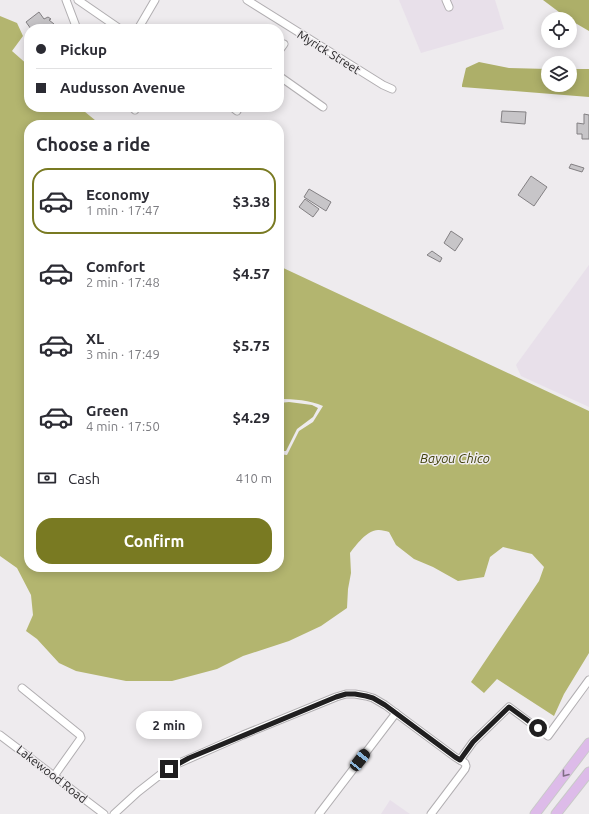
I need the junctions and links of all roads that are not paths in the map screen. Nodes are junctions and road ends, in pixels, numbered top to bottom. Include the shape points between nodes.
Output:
1 (66, 0) edge
2 (78, 0) edge
3 (155, 0) edge
4 (247, 0) edge
5 (446, 0) edge
6 (449, 7) dead end
7 (75, 24) edge
8 (113, 24) edge
9 (141, 24) edge
10 (284, 80) edge
11 (392, 89) dead end
12 (323, 107) dead end
13 (589, 680) edge
14 (22, 688) dead end
15 (396, 713) junction
16 (0, 734) edge
17 (589, 743) edge
18 (460, 760) junction
19 (589, 772) edge
20 (54, 776) junction
21 (104, 814) edge
22 (114, 814) edge
23 (319, 814) edge
24 (431, 814) edge
25 (535, 814) edge
26 (556, 814) edge

1 - 7 street
2 - 8 street
3 - 9 street
4 - 11 street, Myrick Street
5 - 6 street
10 - 12 street
13 - 18 street via 548,736 509,707 473,742
14 - 20 street via 80,735 81,738
15 - 18 street
15 - 22 street via 366,696 346,694 336,697 177,764 138,792
15 - 23 street
16 - 20 street, Lakewood Road
17 -> 25 main road
18 - 24 street via 465,762 465,770
19 - 26 main road
20 - 21 street, Lakewood Road

